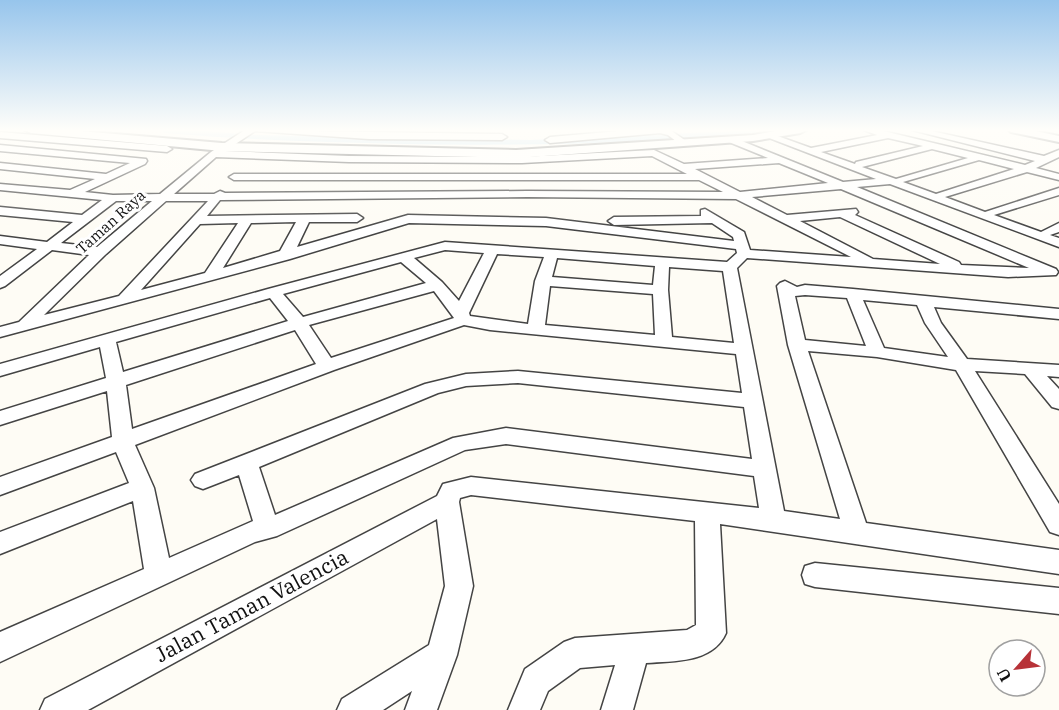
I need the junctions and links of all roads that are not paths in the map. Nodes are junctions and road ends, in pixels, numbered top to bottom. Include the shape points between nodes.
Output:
1 (137, 163) edge
2 (204, 163) edge
3 (246, 163) edge
4 (420, 163) edge
5 (522, 163) edge
6 (676, 163) edge
7 (737, 163) edge
8 (788, 163) edge
9 (847, 163) edge
10 (864, 163) edge
11 (957, 163) edge
12 (999, 163) edge
13 (1039, 163) edge
14 (860, 164) dead end
15 (0, 166) edge
16 (683, 167) junction
17 (1026, 169) junction
18 (237, 173) junction
19 (416, 176) junction
20 (108, 177) junction
21 (524, 177) junction
22 (575, 177) junction
23 (702, 177) junction
24 (1059, 177) edge
25 (896, 180) junction
26 (844, 186) junction
27 (0, 187) edge
28 (1058, 192) edge
29 (942, 194) dead end
30 (70, 195) junction
31 (741, 195) junction
32 (369, 196) junction
33 (416, 196) junction
34 (678, 196) junction
35 (217, 197) junction
36 (113, 198) junction
37 (163, 198) junction
38 (895, 207) junction
39 (526, 208) junction
40 (0, 211) edge
41 (992, 212) dead end
42 (841, 213) junction
43 (357, 218) junction
44 (83, 219) junction
45 (247, 219) junction
46 (304, 219) junction
47 (408, 219) junction
48 (715, 219) junction
49 (785, 219) junction
50 (194, 220) junction
51 (546, 222) junction
52 (349, 236) junction
53 (0, 240) edge
54 (1059, 243) edge
55 (50, 246) junction
56 (493, 248) junction
57 (739, 250) junction
58 (100, 252) junction
59 (552, 253) junction
60 (285, 256) junction
61 (404, 256) junction
62 (662, 262) junction
63 (876, 265) junction
64 (964, 270) junction
65 (210, 276) junction
66 (543, 281) junction
67 (0, 283) edge
68 (437, 285) junction
69 (660, 290) junction
70 (273, 292) junction
71 (853, 294) junction
72 (124, 299) junction
73 (923, 301) junction
74 (1058, 314) edge
75 (462, 316) junction
76 (299, 322) junction
77 (26, 325) junction
78 (536, 328) junction
79 (0, 332) edge
80 (107, 339) junction
81 (664, 341) junction
82 (797, 345) junction
83 (744, 349) junction
84 (877, 352) junction
85 (962, 365) junction
86 (327, 366) junction
87 (0, 370) edge
88 (1032, 370) junction
89 (1059, 371) edge
90 (116, 381) junction
91 (752, 401) junction
92 (1059, 402) edge
93 (0, 418) edge
94 (123, 441) junction
95 (246, 463) junction
96 (764, 469) junction
97 (203, 480) dead end
98 (0, 486) edge
99 (142, 488) junction
100 (447, 502) junction
101 (707, 513) junction
102 (773, 520) junction
103 (1059, 525) edge
104 (268, 529) junction
105 (857, 533) junction
106 (0, 543) edge
107 (1059, 562) edge
108 (159, 575) junction
109 (815, 575) dead end
110 (1059, 601) edge
111 (0, 647) edge
112 (635, 650) junction
113 (442, 655) junction
114 (56, 710) edge
115 (353, 710) edge
116 (421, 710) edge
117 (524, 710) edge
118 (617, 710) edge

1 - 20 street
2 - 37 street, Taman Raya
3 - 18 street
4 - 19 street
5 - 21 street
6 - 16 street
7 - 16 street
8 - 26 street
9 - 25 street
10 - 14 street
11 - 25 street
12 - 17 street
13 - 17 street
15 - 20 street
16 - 22 street
16 - 23 street
17 - 24 street
17 - 29 street
18 - 19 street
18 - 35 street
19 - 21 street
19 - 33 street
20 - 30 street
21 - 22 street
21 - 39 street
22 - 23 street
23 - 31 street
25 - 26 street
25 - 54 street
26 - 31 street
26 - 38 street
27 - 30 street
28 - 41 street
30 - 36 street
31 - 34 street
31 - 49 street
32 - 33 street
32 - 35 street
32 - 43 street
33 - 39 street
33 - 47 street
34 - 39 street
34 - 48 street
35 - 37 street
35 - 50 street
36 - 37 street
36 - 44 street
37 - 58 street, Taman Raya
38 - 42 street
38 - 64 street via 1051,273
39 - 47 street
39 - 51 street
40 - 44 street
42 - 49 street
42 - 64 street
43 - 46 street
43 - 52 street
44 - 55 street
45 - 46 street
45 - 50 street
45 - 65 street
46 - 60 street
47 - 52 street
48 - 51 street
48 - 57 street
49 - 63 street
50 - 72 street
51 - 57 street
52 - 60 street
53 - 55 street
55 - 58 street
55 - 67 street
56 - 59 street
56 - 61 street via 446,246
56 - 75 street
57 - 62 street
57 - 63 street
57 - 83 street
58 - 77 street, Taman Raya
59 - 62 street
59 - 66 street
60 - 65 street
61 - 68 street
61 - 70 street
62 - 69 street
63 - 64 street
65 - 72 street
66 - 69 street
66 - 78 street
68 - 75 street
68 - 76 street
69 - 81 street
70 - 76 street
70 - 80 street
71 - 73 street
71 - 82 street via 794,292 785,286
71 - 84 street
72 - 77 street
73 - 74 street
73 - 85 street
75 - 78 street
75 - 86 street
76 - 86 street
76 - 90 street
77 - 79 street
78 - 81 street
80 - 87 street
80 - 90 street
81 - 83 street
82 - 84 street
82 - 105 street
83 - 91 street
84 - 85 street
85 - 88 street
85 - 103 street
86 - 94 street
88 - 89 street
88 - 92 street
90 - 93 street
90 - 94 street
91 - 95 street via 518,377 466,380 432,388
91 - 96 street
94 - 98 street
94 - 99 street
95 - 97 street
95 - 104 street
96 - 102 street
96 - 104 street via 506,436 461,442
99 - 106 street
99 - 108 street
100 - 101 street, Jalan Taman Valencia via 451,491 471,486
100 - 113 street via 459,586
100 - 114 street, Jalan Taman Valencia
101 - 102 street
101 - 112 street via 711,633 690,645
102 - 105 street
104 - 108 street via 251,532
105 - 107 street
108 - 111 street
109 - 110 street
112 - 117 street via 575,653 536,680
112 - 118 street
113 - 115 street
113 - 116 street

